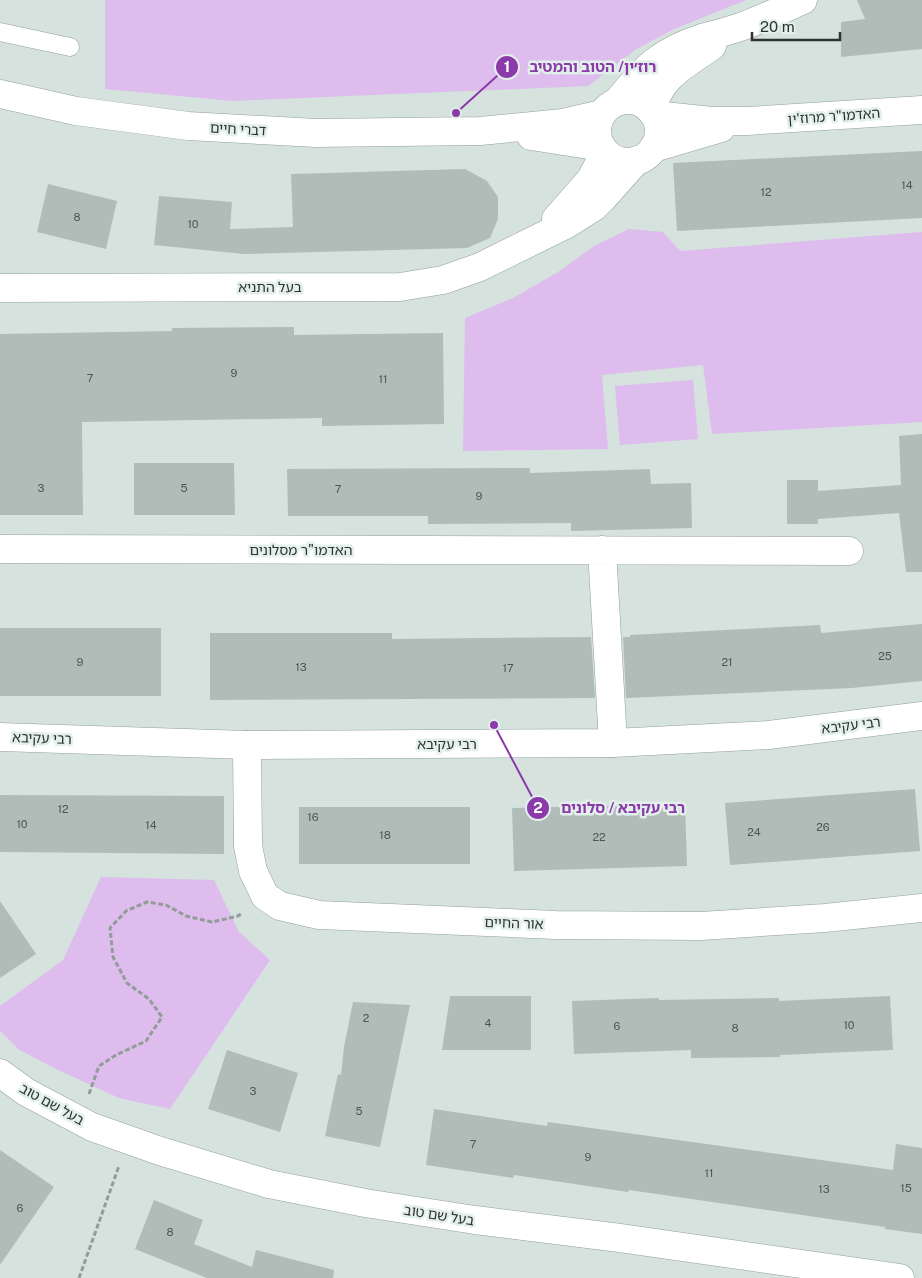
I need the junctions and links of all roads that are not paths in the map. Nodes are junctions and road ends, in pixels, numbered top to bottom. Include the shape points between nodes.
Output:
1 (803, 0) edge
2 (743, 26) junction
3 (0, 32) edge
4 (70, 47) dead end
5 (0, 94) edge
6 (610, 108) junction
7 (922, 110) edge
8 (653, 113) junction
9 (747, 121) junction
10 (480, 131) junction
11 (603, 150) junction
12 (645, 154) junction
13 (530, 242) junction
14 (0, 288) edge
15 (0, 549) edge
16 (602, 550) junction
17 (849, 551) dead end
18 (922, 716) edge
19 (0, 737) edge
20 (613, 743) junction
21 (247, 744) junction
22 (922, 908) edge
23 (0, 1072) edge
24 (900, 1278) edge

1 - 2 street
2 - 6 street via 701,38 664,54 650,64
2 - 8 street via 677,70 659,89
3 - 4 lane
5 - 10 street, דברי חיים via 76,111 188,126 316,133
6 - 8 street via 627,100 636,101
6 - 10 street, דברי חיים via 563,123
6 - 11 street via 597,130
7 - 9 street, האדמו"ר מרוז'ין
8 - 9 street, האדמו"ר מרוז'ין via 712,121
8 - 12 street via 659,132 657,140
9 - 12 street, האדמו"ר מרוז'ין
10 - 11 street, דברי חיים via 532,136
11 - 12 street via 620,161
11 - 13 street, בעל התניא via 598,168 583,190 553,223
12 - 13 street, בעל התניא via 594,207
13 - 14 street, בעל התניא via 480,267 443,280 400,287
15 - 16 street, האדמו"ר מסלונים
16 - 17 street, האדמו"ר מסלונים
16 - 20 street
18 - 20 street, רבי עקיבא via 769,735
19 - 21 street, רבי עקיבא
20 - 21 street, רבי עקיבא
21 - 22 street, אור החיים via 248,846 253,871 265,896 280,906 320,916 556,925 701,926
23 - 24 street, בעל שם טוב via 26,1092 92,1127 269,1184 475,1220

